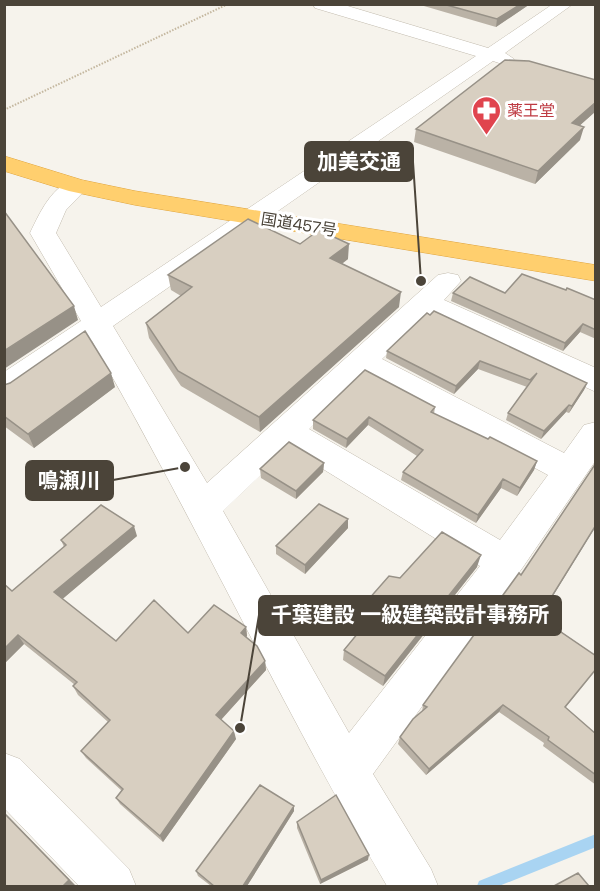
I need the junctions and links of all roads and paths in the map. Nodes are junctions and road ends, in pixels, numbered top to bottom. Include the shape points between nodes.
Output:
1 (228, 4) edge
2 (321, 4) edge
3 (565, 4) edge
4 (492, 55) junction
5 (523, 64) edge
6 (4, 110) edge
7 (4, 163) edge
8 (78, 186) junction
9 (251, 217) junction
10 (596, 273) edge
11 (448, 281) dead end
12 (425, 302) junction
13 (97, 324) junction
14 (361, 361) junction
15 (596, 381) edge
16 (4, 388) edge
17 (286, 431) junction
18 (596, 434) edge
19 (570, 471) junction
20 (203, 508) junction
21 (505, 562) junction
22 (4, 775) edge
23 (356, 789) junction
24 (104, 878) edge
25 (414, 886) edge

1 - 6 path
2 - 4 street
3 - 4 street
4 - 5 street
4 - 9 street
7 - 8 highway, 国道457号
8 - 9 highway, 国道457号
8 - 13 street via 55,207 43,233
9 - 10 highway, 国道457号
9 - 13 street
11 - 12 street
12 - 14 street
12 - 15 street
13 - 16 street
13 - 20 street
14 - 17 street
14 - 19 street
17 - 20 street
17 - 21 street
18 - 19 street
19 - 21 street
20 - 23 street
21 - 23 street
22 - 24 street
23 - 25 street

